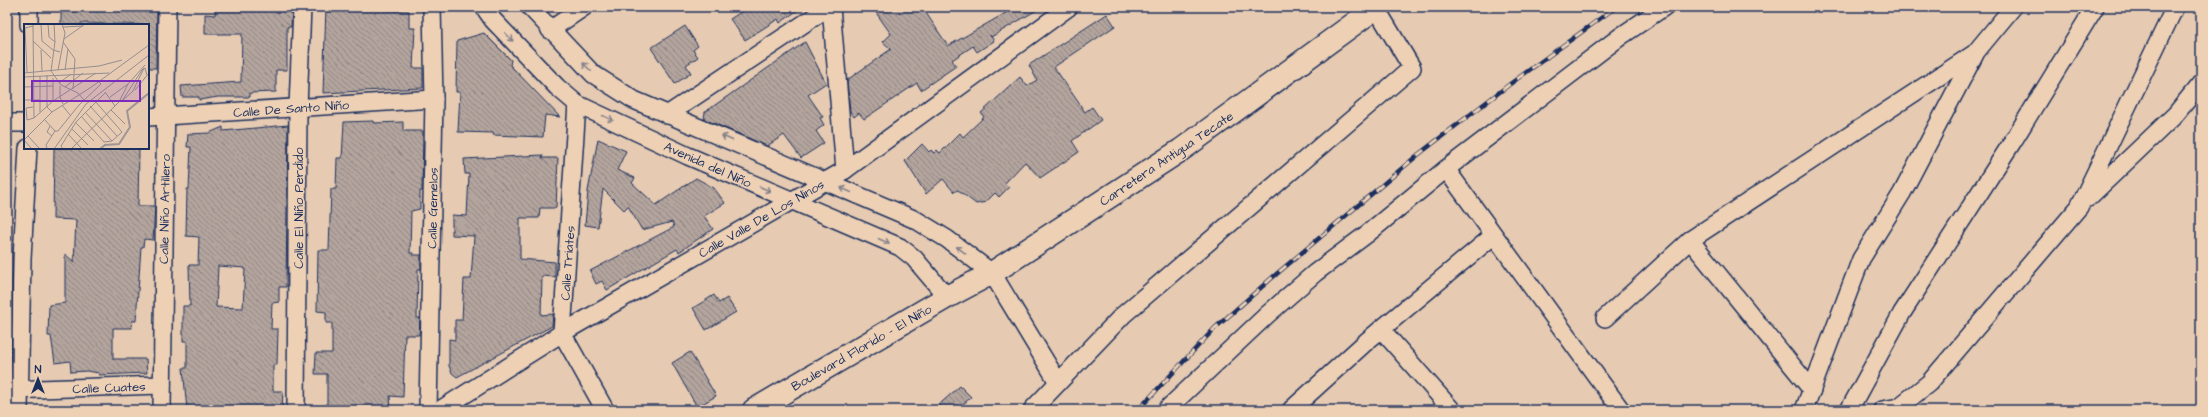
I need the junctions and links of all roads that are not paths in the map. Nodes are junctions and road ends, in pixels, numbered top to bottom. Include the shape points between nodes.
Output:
1 (29, 7) edge
2 (166, 7) edge
3 (302, 7) edge
4 (432, 7) edge
5 (484, 7) edge
6 (530, 7) edge
7 (584, 7) edge
8 (830, 7) edge
9 (1069, 7) edge
10 (1664, 7) edge
11 (2013, 7) edge
12 (2095, 7) edge
13 (2175, 7) edge
14 (1376, 8) edge
15 (29, 24) edge
16 (550, 30) junction
17 (1976, 53) junction
18 (2201, 83) edge
19 (434, 99) junction
20 (577, 104) junction
21 (298, 107) junction
22 (667, 115) junction
23 (165, 116) junction
24 (149, 117) edge
25 (24, 122) edge
26 (7, 123) edge
27 (28, 149) edge
28 (1446, 169) junction
29 (845, 170) junction
30 (826, 181) junction
31 (791, 201) junction
32 (2079, 207) junction
33 (1493, 236) junction
34 (1690, 240) junction
35 (14, 259) edge
36 (992, 273) junction
37 (947, 297) junction
38 (1605, 318) dead end
39 (1381, 329) junction
40 (562, 333) junction
41 (1058, 382) junction
42 (162, 385) junction
43 (13, 390) edge
44 (1812, 390) junction
45 (19, 410) edge
46 (162, 410) edge
47 (296, 410) edge
48 (428, 410) edge
49 (440, 410) edge
50 (605, 410) edge
51 (754, 410) edge
52 (1032, 410) edge
53 (1166, 410) edge
54 (1291, 410) edge
55 (1452, 410) edge
56 (1621, 410) edge
57 (1804, 410) edge
58 (1849, 410) edge
59 (1882, 410) edge

1 - 15 street
2 - 23 street, Calle Niño Artillero
3 - 21 street, Calle El Niño Perdido
4 - 19 street, Calle Gemelos
5 -> 20 street, Avenida del Niño via 493,20 556,87
6 - 16 street
7 - 16 street
8 - 22 street
8 - 29 street
9 - 29 street, Calle Valle De Los Ninos
10 - 28 street via 1621,36
11 - 17 street
12 - 58 street via 2013,141 1902,313
13 - 32 street
14 - 36 main road, Carretera Antigua Tecate via 1181,150
14 - 41 street via 1412,68 1123,315
22 -> 16 street via 634,100 593,74
17 - 34 street
17 - 44 street via 1902,193 1862,259
18 - 32 street via 2175,115
19 - 21 street, Calle De Santo Niño
19 - 48 street, Calle Gemelos
20 -> 31 street, Avenida del Niño
20 - 40 street, Calle Triates
21 - 23 street, Calle De Santo Niño
21 - 47 street, Calle El Niño Perdido
30 -> 22 street
23 - 24 street, Calle De Santo Niño
23 - 42 street, Calle Niño Artillero
25 - 26 street
27 - 35 street
28 - 33 street
28 - 53 street via 1315,273
29 - 30 street, Calle Valle De Los Ninos
30 - 31 street, Calle Valle De Los Ninos
36 -> 30 street via 947,239 916,220
31 -> 37 street, Avenida del Niño via 900,248 914,258
31 - 40 street, Calle Valle De Los Ninos
32 - 59 street via 1930,383 1900,407
33 - 39 street
33 - 56 street via 1533,286
34 - 38 street
34 - 44 street
35 - 43 street
36 - 37 main road, Carretera Antigua Tecate
36 - 41 street
37 - 51 main road, Boulevard Florido - El Niño
39 - 54 street
39 - 55 street
40 - 49 street, Calle Valle De Los Ninos
40 - 50 street
41 - 52 street
42 - 43 street, Calle Cuates
42 - 46 street, Calle Niño Artillero
43 - 45 street
44 - 57 street

